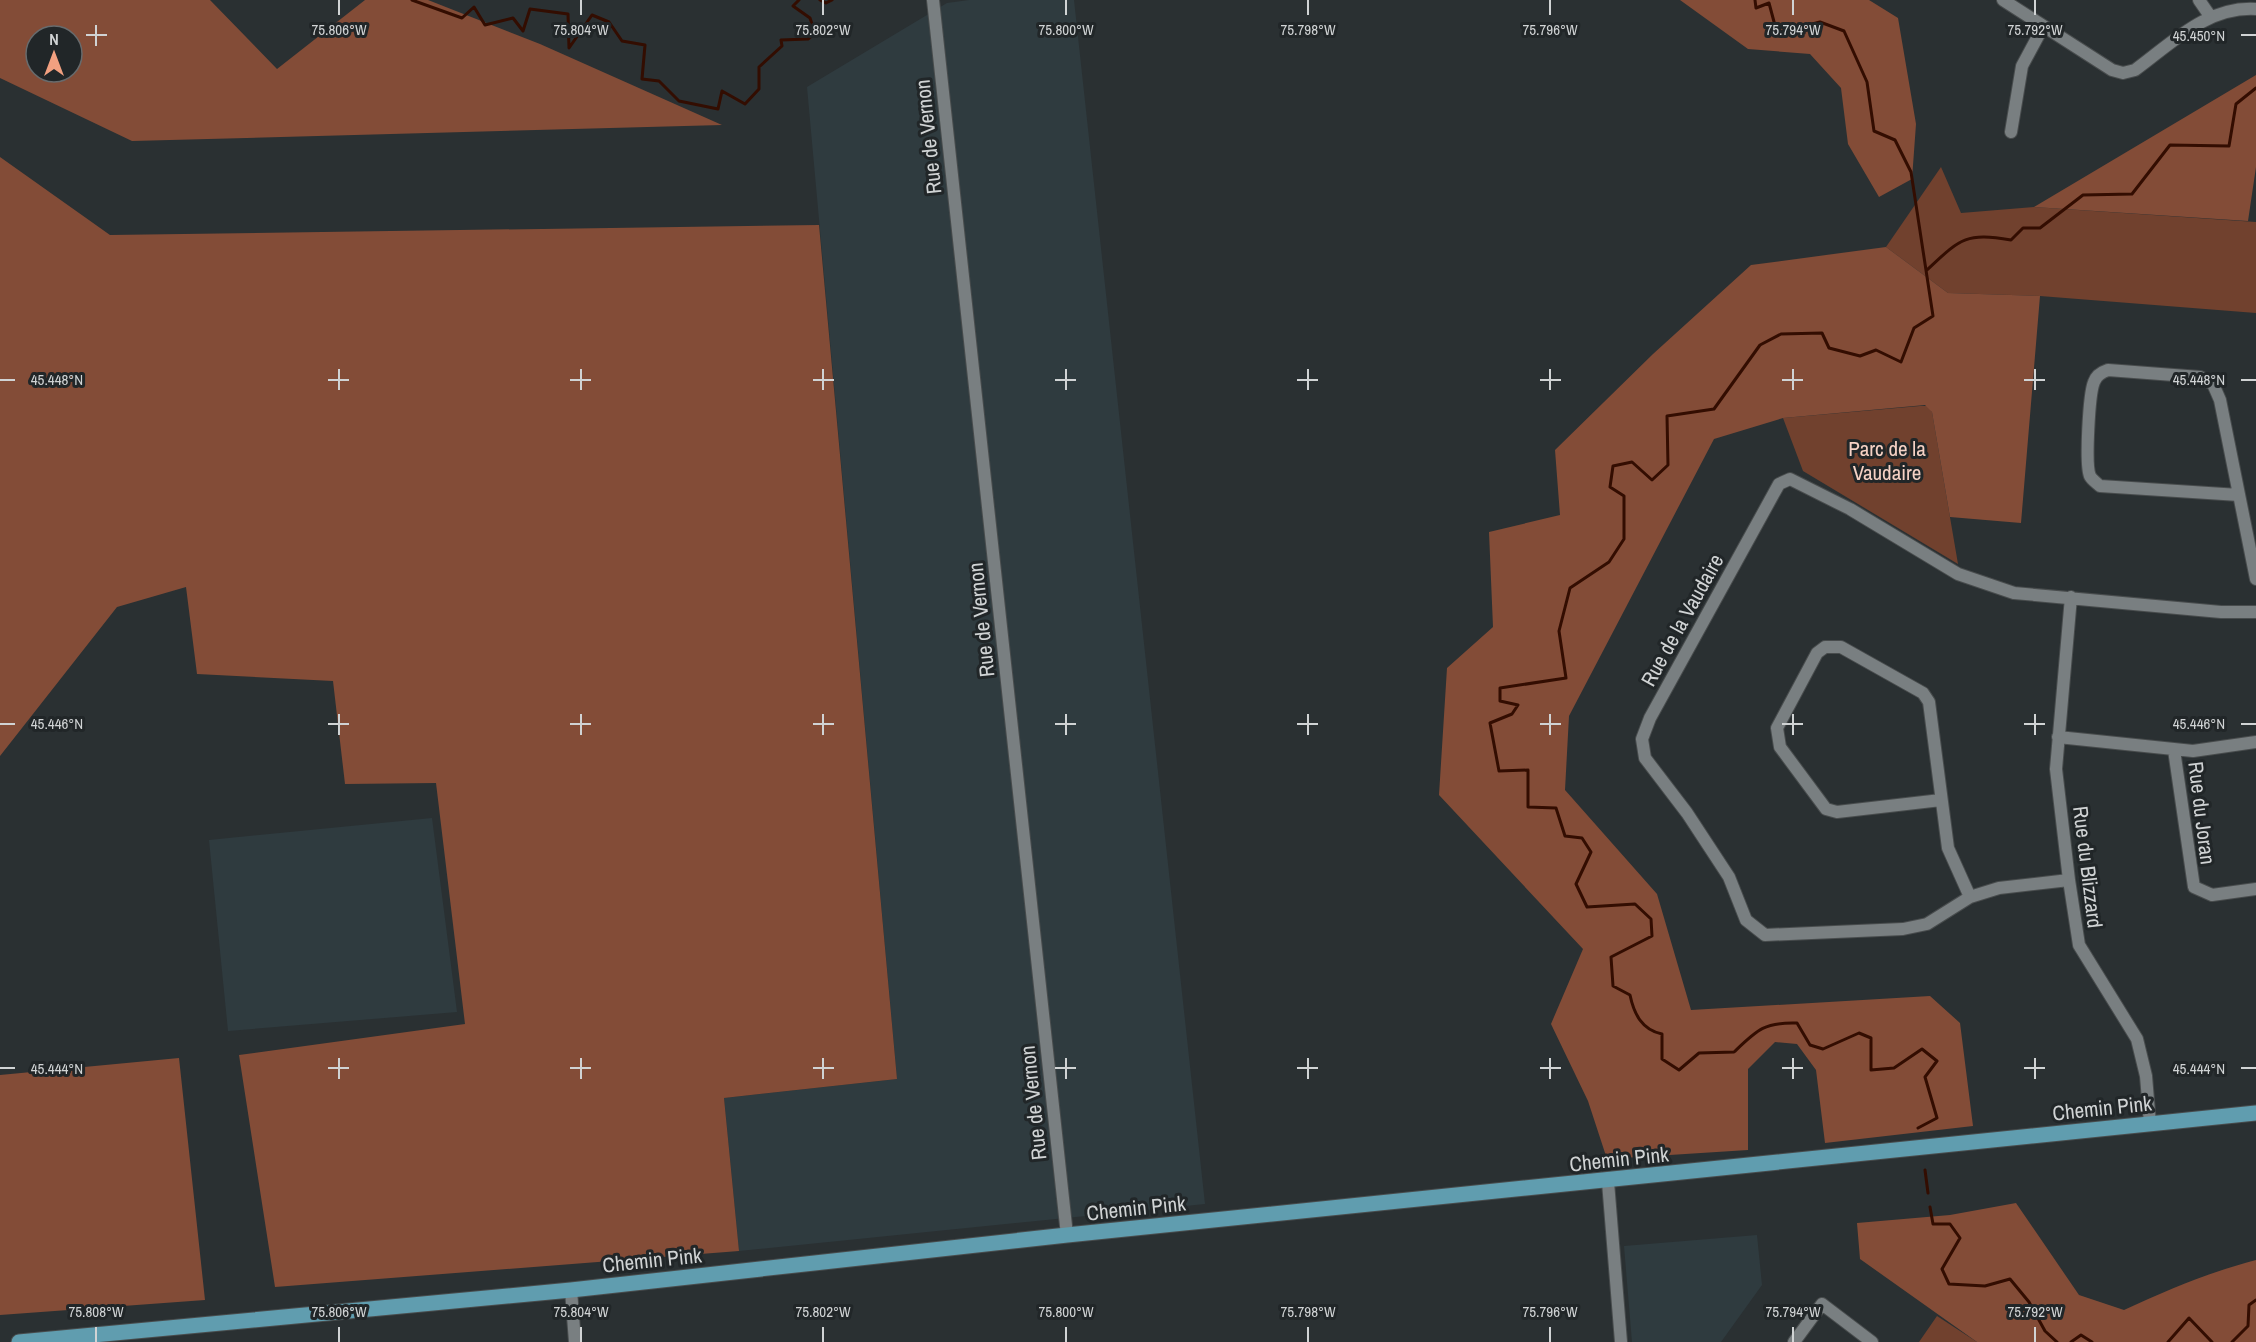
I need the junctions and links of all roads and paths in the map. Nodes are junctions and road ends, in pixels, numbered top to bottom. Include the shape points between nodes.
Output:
1 (933, 0) edge
2 (2003, 0) edge
3 (2199, 0) edge
4 (2256, 9) edge
5 (2210, 16) junction
6 (2043, 27) junction
7 (2010, 132) dead end
8 (2239, 495) junction
9 (2256, 579) edge
10 (2071, 597) junction
11 (2256, 612) edge
12 (2058, 737) junction
13 (2256, 742) edge
14 (2174, 750) junction
15 (1941, 800) junction
16 (2068, 880) junction
17 (2256, 889) edge
18 (1970, 897) junction
19 (2256, 1113) edge
20 (2150, 1124) junction
21 (1608, 1182) junction
22 (1067, 1235) junction
23 (572, 1290) junction
24 (19, 1342) edge
25 (575, 1342) edge
26 (1622, 1342) edge
27 (1794, 1342) edge
28 (1872, 1342) edge

1 - 22 street, Rue de Vernon
2 - 6 street
3 - 5 street
4 - 5 street via 2235,9
5 - 6 street via 2135,69 2123,73
6 - 7 street via 2022,66
8 - 8 street via 2100,486 2087,467 2094,382 2100,374 2108,370 2200,377 2213,384 2220,400
8 - 9 street
10 - 11 street, Rue de la Vaudaire
10 - 12 street, Rue du Blizzard
10 - 18 street, Rue de la Vaudaire via 2014,593 1958,574 1850,509 1790,479 1779,484 1767,504 1642,739 1645,758 1729,877 1746,920 1765,935 1903,929 1927,924
12 - 14 street, Rue du Joran
12 - 16 street, Rue du Blizzard via 2056,769
13 - 14 street, Rue du Joran
14 - 17 street, Rue du Joran via 2194,887 2212,895
15 - 15 street via 1929,702 1923,693 1841,647 1825,647 1817,653 1777,728 1780,747 1826,808 1837,813
15 - 18 street via 1948,848
16 - 18 street, Rue de la Vaudaire via 1999,888
16 - 20 street, Rue du Blizzard via 2079,945 2136,1039 2144,1065
19 - 20 main road, Chemin Pink
20 - 21 main road, Chemin Pink
21 - 22 main road, Chemin Pink
21 - 26 street
22 - 23 main road, Chemin Pink
23 - 24 main road, Chemin Pink
23 - 25 street
27 - 28 street via 1822,1304

